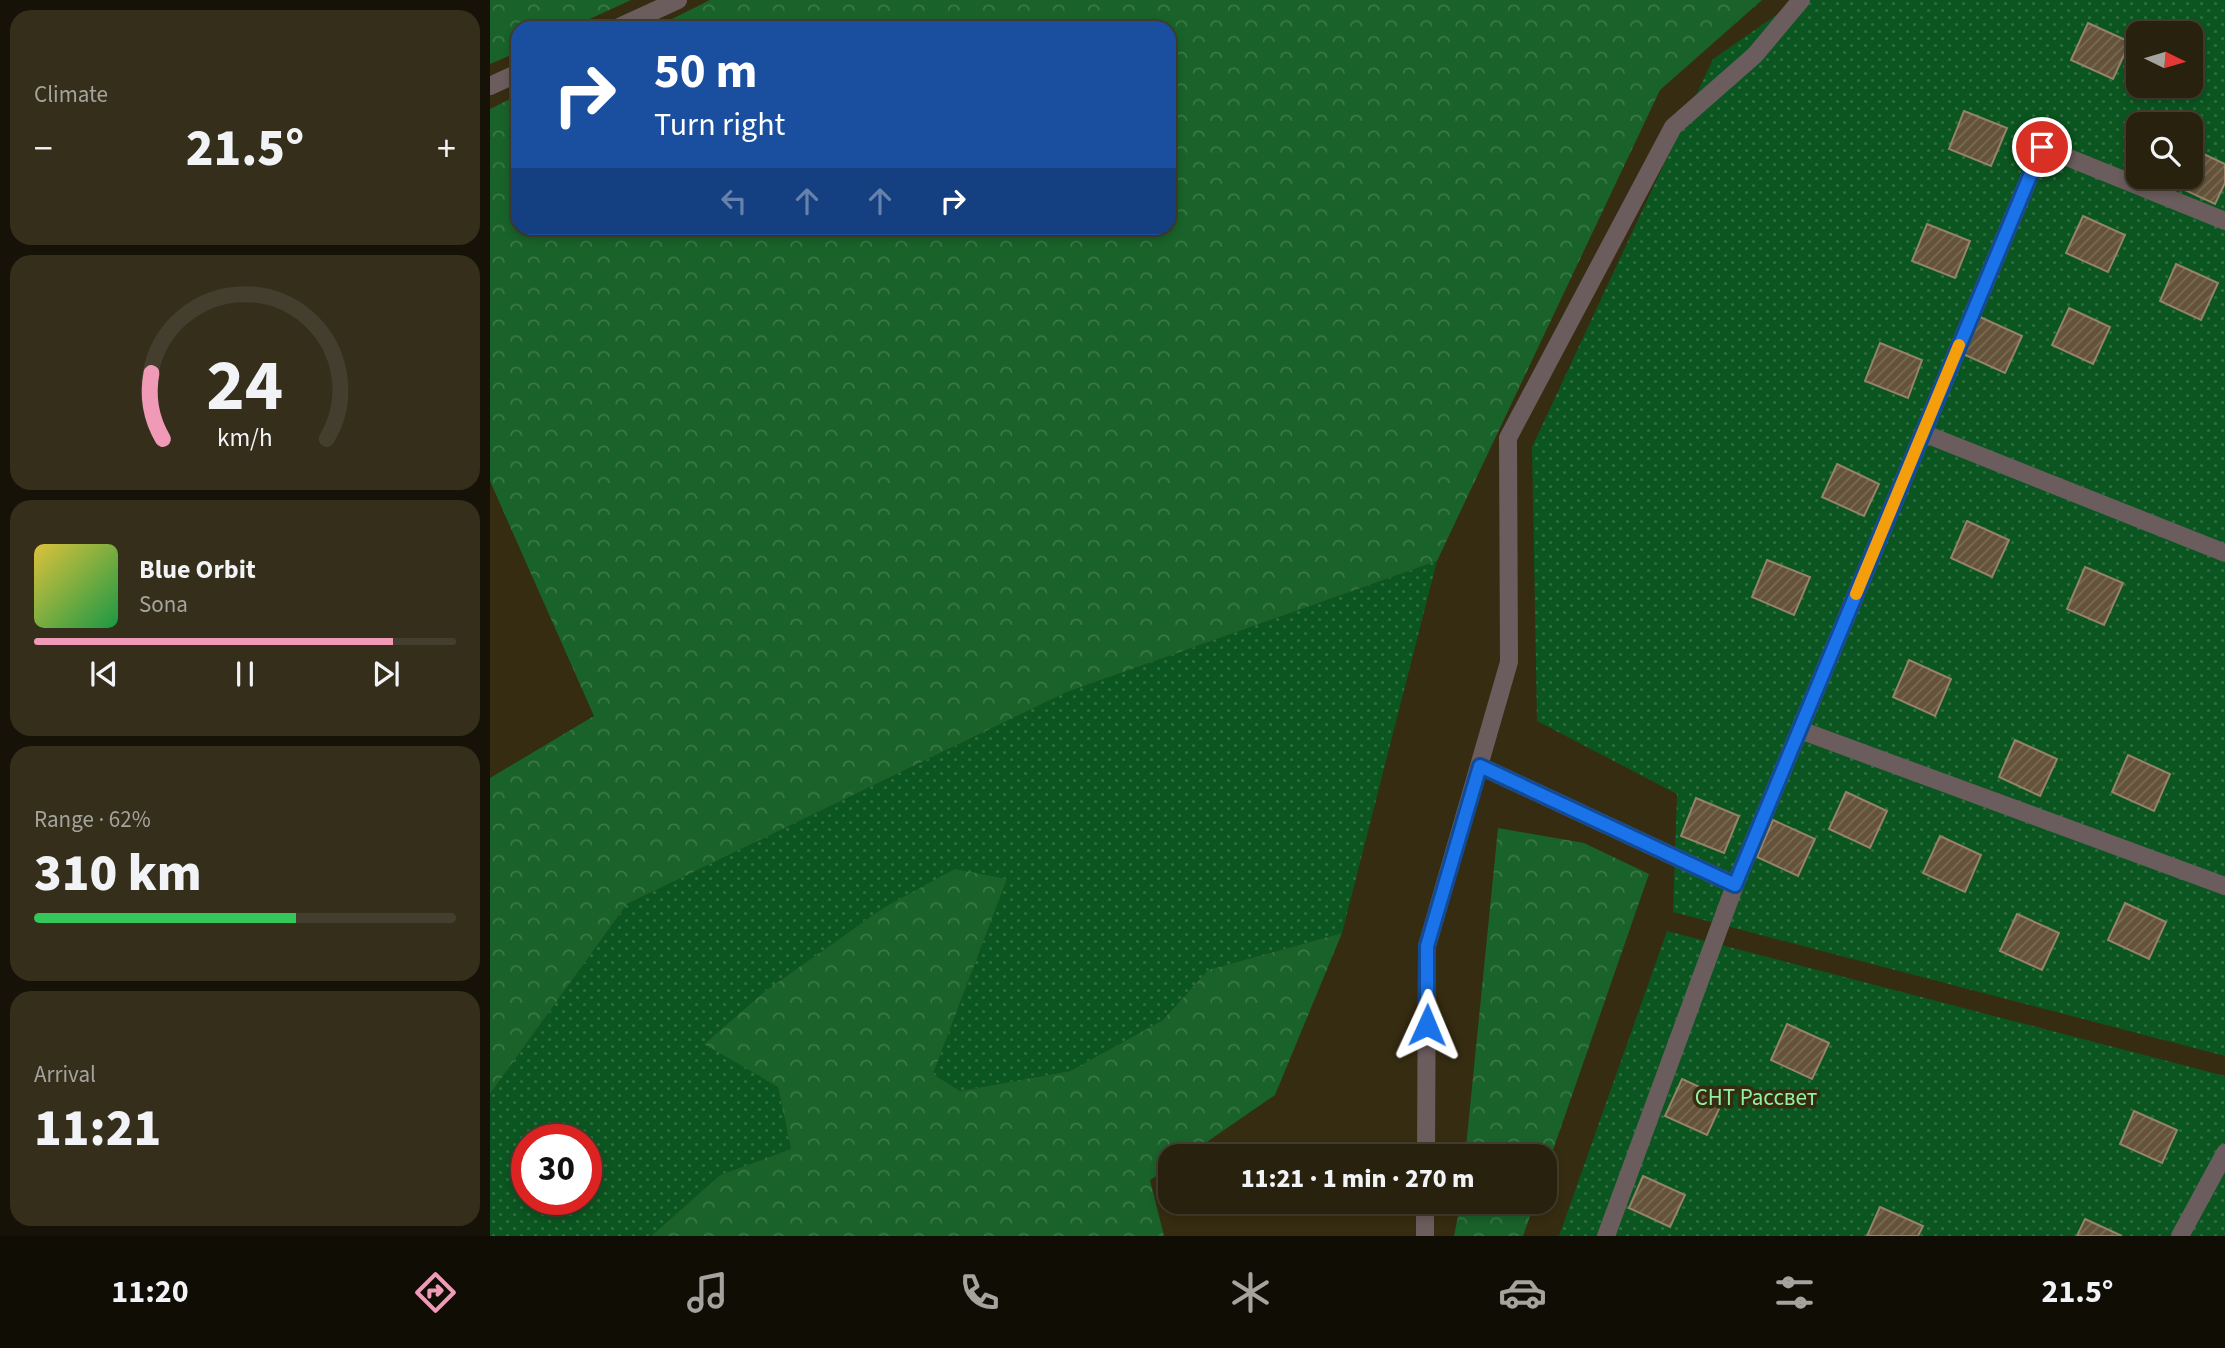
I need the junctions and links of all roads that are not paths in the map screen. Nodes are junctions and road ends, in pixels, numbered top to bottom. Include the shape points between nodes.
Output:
1 (678, 0) edge
2 (1801, 0) edge
3 (632, 21) edge
4 (511, 76) edge
5 (490, 86) edge
6 (2225, 221) edge
7 (1923, 433) junction
8 (2225, 553) edge
9 (1800, 730) junction
10 (1480, 766) junction
11 (1735, 885) junction
12 (2225, 886) edge
13 (1426, 1144) edge
14 (2225, 1153) edge
15 (1425, 1214) edge
16 (1425, 1236) edge
17 (1606, 1236) edge
18 (2180, 1236) edge

1 - 3 street
2 - 10 street via 1755,55 1673,127 1508,438 1509,662
4 - 5 street
6 - 7 street via 2042,147
7 - 8 street
7 - 9 street
9 - 11 street
9 - 12 street
10 - 11 street
10 - 13 street via 1427,946
11 - 17 street
14 - 18 street
15 - 16 street

